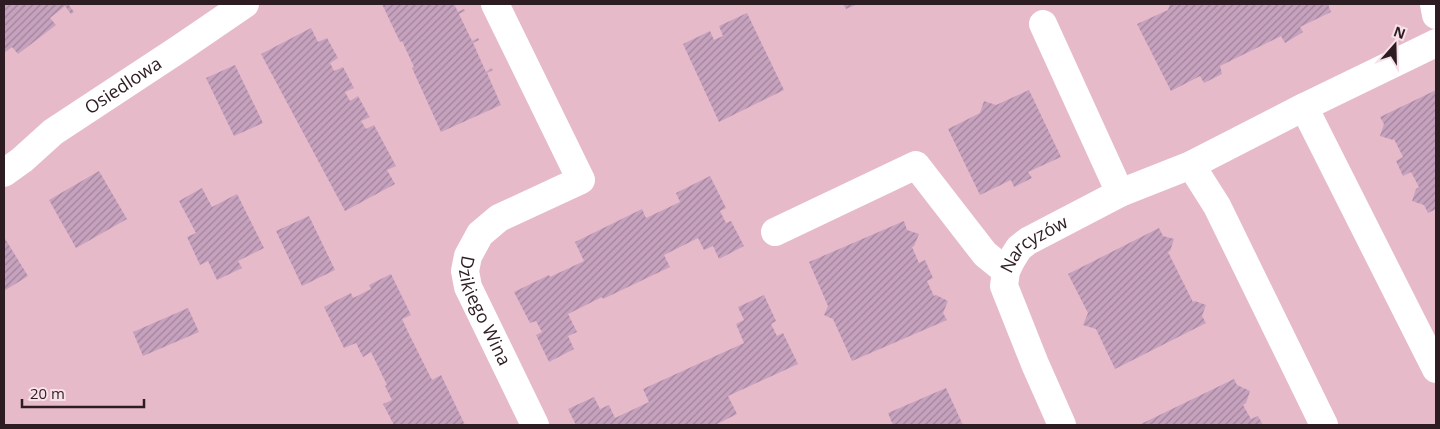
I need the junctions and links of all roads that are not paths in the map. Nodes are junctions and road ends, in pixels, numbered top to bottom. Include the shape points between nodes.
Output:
1 (245, 4) edge
2 (495, 4) edge
3 (1434, 4) edge
4 (1436, 15) edge
5 (1043, 24) dead end
6 (1436, 43) edge
7 (1304, 107) junction
8 (1190, 165) junction
9 (4, 172) edge
10 (1120, 194) junction
11 (775, 232) dead end
12 (1006, 271) junction
13 (1436, 369) edge
14 (535, 425) edge
15 (1062, 425) edge
16 (1324, 425) edge

1 - 9 street, Osiedlowa via 53,132
2 - 14 street, Dzikiego Wina via 581,180 499,218 480,234 468,256 465,271 468,287
3 - 4 street
5 - 10 street
6 - 7 street, Narcyzów
7 - 8 street, Narcyzów
7 - 13 street
8 - 10 street, Narcyzów
8 - 16 street via 1217,206
10 - 12 street, Narcyzów via 1028,241 1019,248
11 - 12 street via 916,165 985,254
12 - 15 street, Narcyzów via 1004,286

